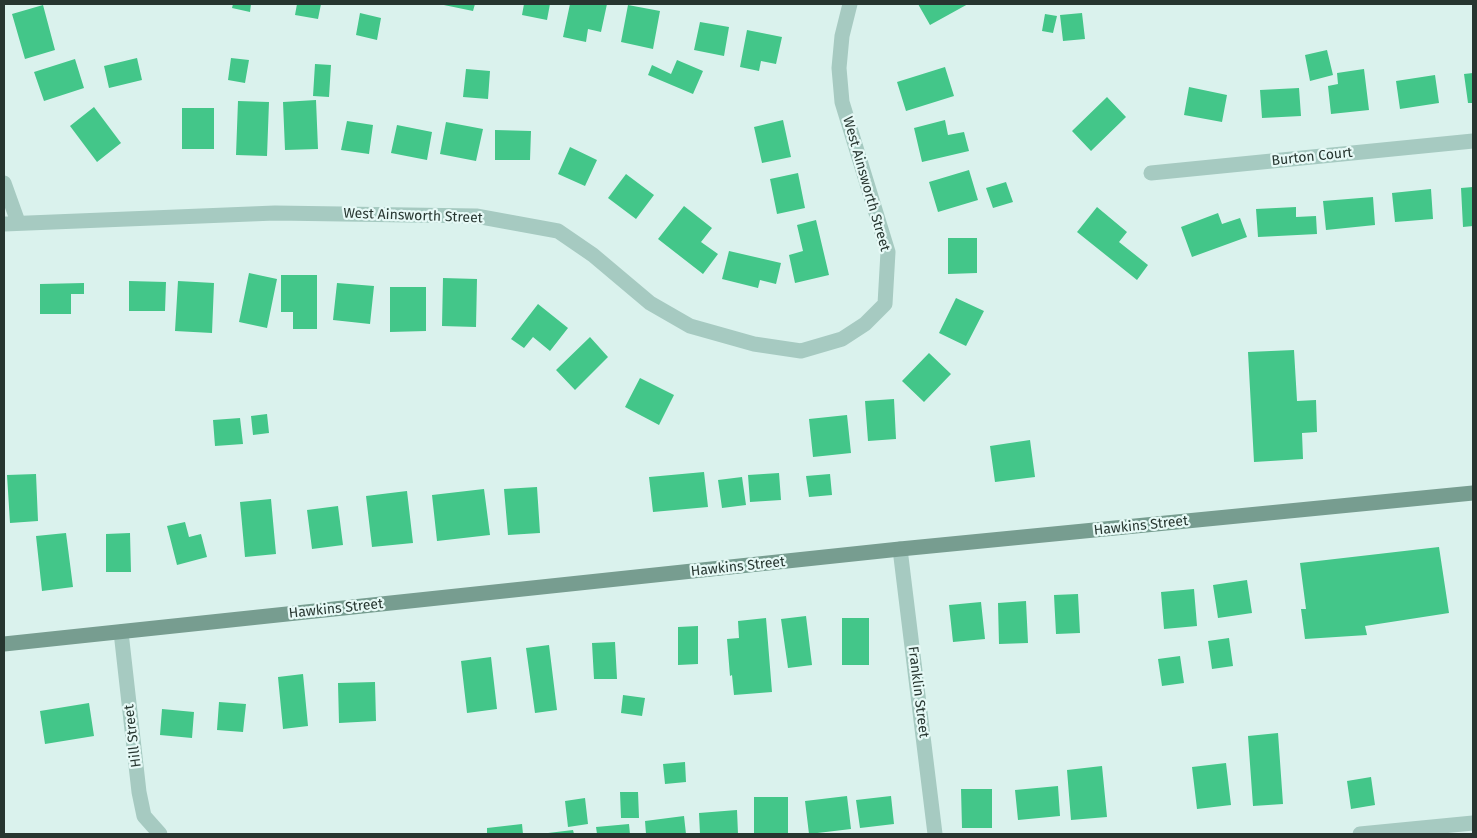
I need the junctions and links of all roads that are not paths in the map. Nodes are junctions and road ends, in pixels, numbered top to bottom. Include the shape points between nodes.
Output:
1 (850, 4) edge
2 (1473, 141) edge
3 (1151, 173) dead end
4 (4, 183) edge
5 (11, 223) edge
6 (1473, 493) edge
7 (900, 549) junction
8 (121, 632) junction
9 (4, 644) edge
10 (1473, 823) edge
11 (160, 834) edge
12 (935, 834) edge
13 (1360, 834) edge

1 - 5 street, West Ainsworth Street via 839,68 842,102 888,252 886,304 865,324 842,339 801,351 754,344 690,326 650,303 593,255 558,232 476,216 274,213
2 - 3 street, Burton Court
4 - 5 street
6 - 7 street, Hawkins Street
7 - 8 street, Hawkins Street
7 - 12 street, Franklin Street
8 - 9 street, Hawkins Street
8 - 11 street, Hill Street via 144,816
10 - 13 street

